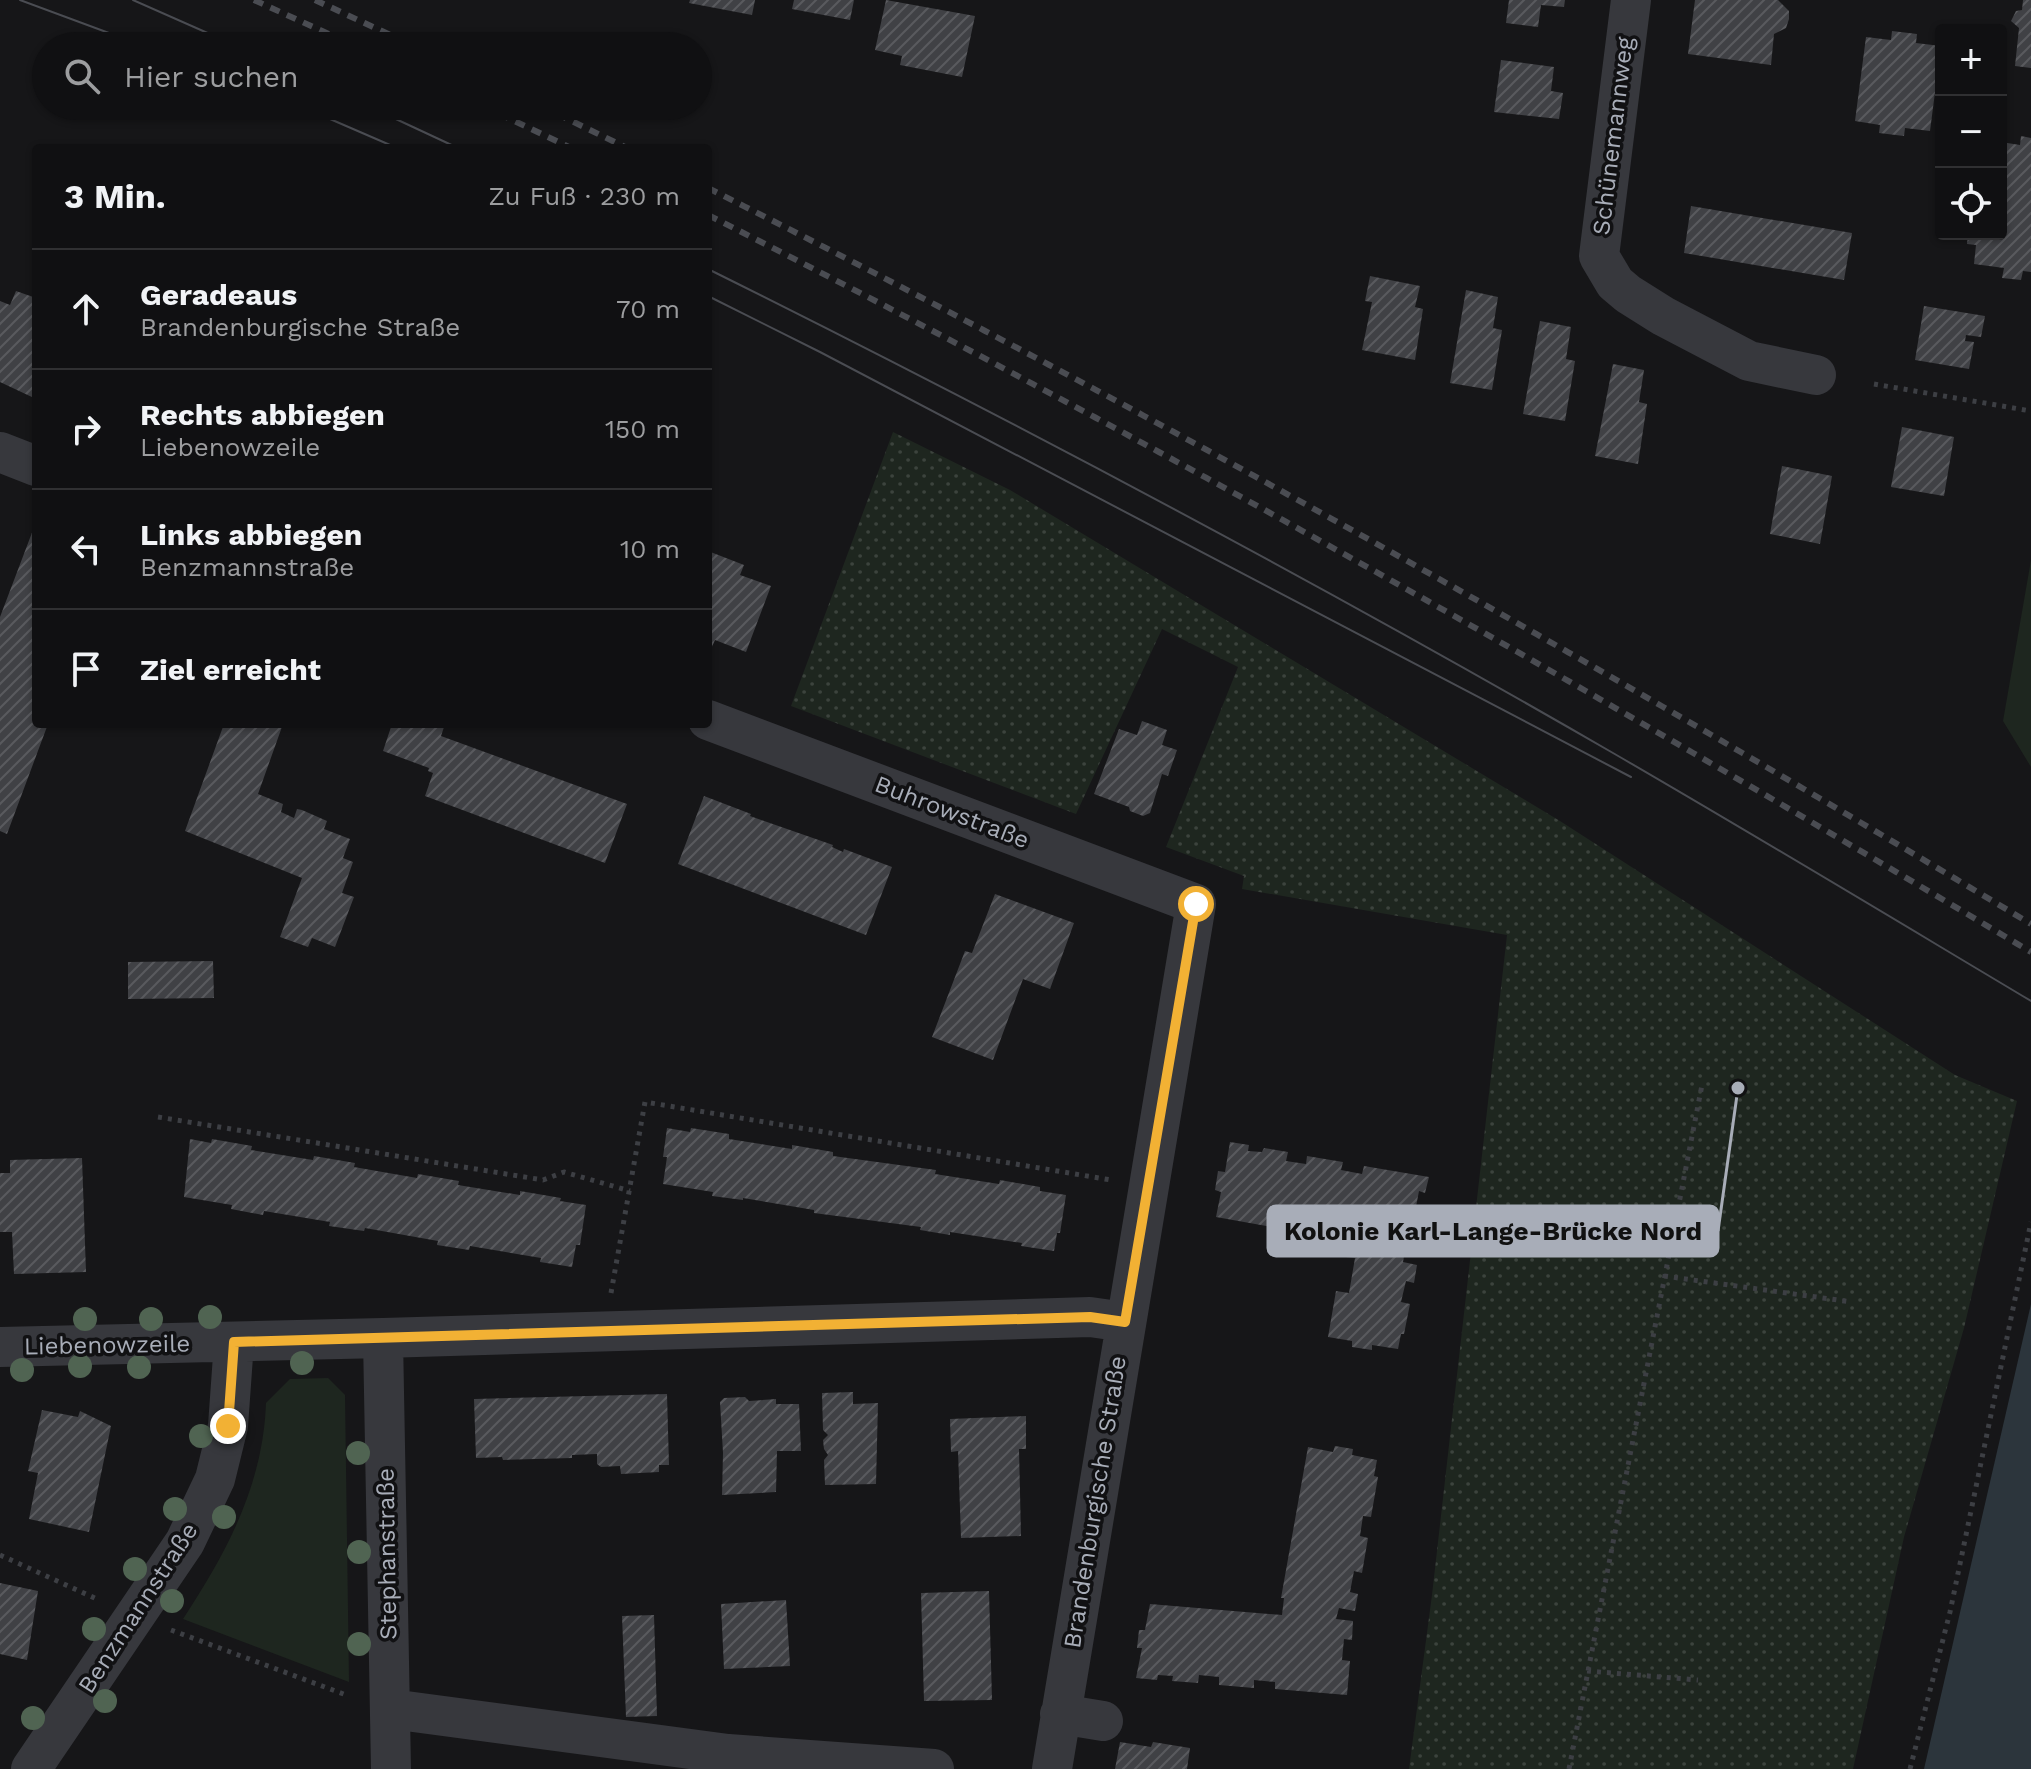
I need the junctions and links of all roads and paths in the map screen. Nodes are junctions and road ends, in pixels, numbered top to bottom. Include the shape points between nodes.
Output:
1 (1631, 0) edge
2 (1816, 375) dead end
3 (1874, 384) dead end
4 (2031, 411) edge
5 (0, 452) edge
6 (32, 464) edge
7 (712, 722) edge
8 (1196, 904) joint
9 (1702, 1085) dead end
10 (158, 1117) dead end
11 (1116, 1181) dead end
12 (630, 1191) junction
13 (2031, 1222) edge
14 (1664, 1276) junction
15 (611, 1296) dead end
16 (1852, 1302) dead end
17 (1125, 1322) junction
18 (383, 1338) junction
19 (234, 1342) junction
20 (0, 1347) edge
21 (0, 1555) edge
22 (103, 1602) dead end
23 (167, 1629) dead end
24 (1587, 1671) junction
25 (1698, 1680) dead end
26 (372, 1703) junction
27 (1060, 1714) junction
28 (1103, 1721) dead end
29 (31, 1769) edge
30 (391, 1769) edge
31 (934, 1769) edge
32 (1052, 1769) edge
33 (1569, 1769) edge
34 (1910, 1769) edge

1 - 2 street, Schünemannweg via 1599,256 1615,283 1663,316 1749,361
3 - 4 path
5 - 6 street
7 - 8 street, Buhrowstraße
8 - 17 street, Brandenburgische Straße
9 - 14 path
10 - 12 path via 543,1180 564,1172
11 - 12 path via 645,1102
12 - 15 path
13 - 34 path via 1950,1612
14 - 16 path
14 - 24 path
17 - 18 street, Liebenowzeile via 1090,1317
17 - 27 street, Brandenburgische Straße
18 - 19 street, Liebenowzeile
18 - 26 street, Stephanstraße
19 - 20 street, Liebenowzeile
19 - 29 street, Benzmannstraße via 228,1426 215,1479 197,1517
21 - 22 path
23 - 26 path
24 - 25 path
24 - 33 path
26 - 30 street, Stephanstraße
26 - 31 street via 728,1754
27 - 28 street
27 - 32 street, Brandenburgische Straße

